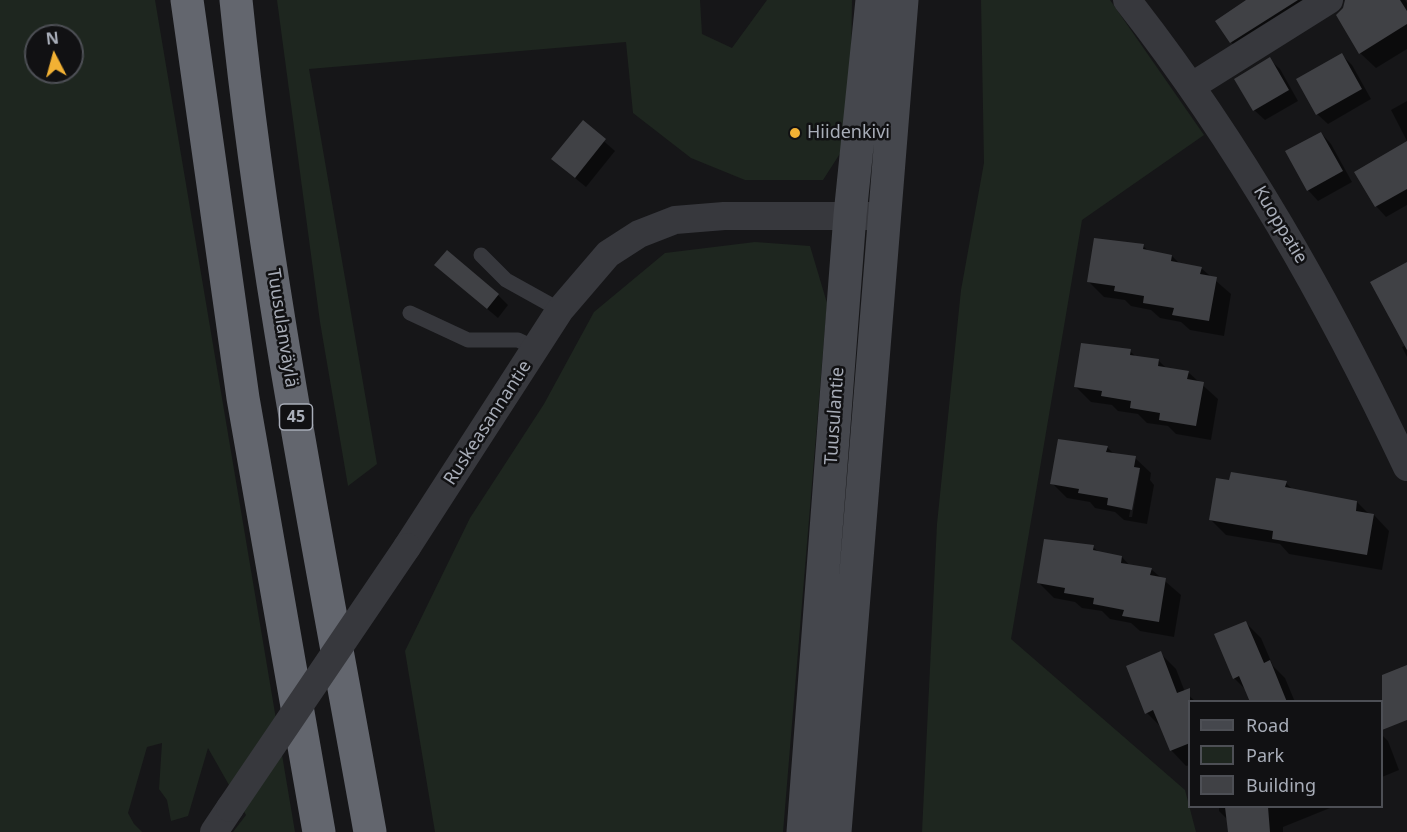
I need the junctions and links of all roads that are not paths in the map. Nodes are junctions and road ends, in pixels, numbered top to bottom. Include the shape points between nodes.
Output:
1 (187, 0) edge
2 (236, 0) edge
3 (872, 0) edge
4 (902, 0) edge
5 (1126, 0) edge
6 (1329, 0) edge
7 (1192, 86) junction
8 (850, 215) junction
9 (884, 216) junction
10 (481, 255) dead end
11 (560, 310) junction
12 (410, 313) dead end
13 (537, 349) junction
14 (1405, 458) edge
15 (214, 832) edge
16 (319, 832) edge
17 (370, 832) edge
18 (802, 832) edge
19 (835, 832) edge

1 - 16 highway via 243,398
2 - 17 highway, Tuusulanväylä / 45 via 244,85 292,391
3 - 8 main road, Tuusulantie
4 - 9 main road, Tuusulantie
5 - 7 street, Kuoppatie
6 - 7 street
7 - 14 street, Kuoppatie via 1312,279
8 - 9 street, Ruskeasannantie
8 - 11 street, Ruskeasannantie via 675,220 639,234 608,254
8 - 18 main road, Tuusulantie
9 - 19 main road, Tuusulantie
10 - 11 lane via 506,280
11 - 13 street, Ruskeasannantie
12 - 13 lane via 468,340 518,340
13 - 15 street, Ruskeasannantie, bridge

